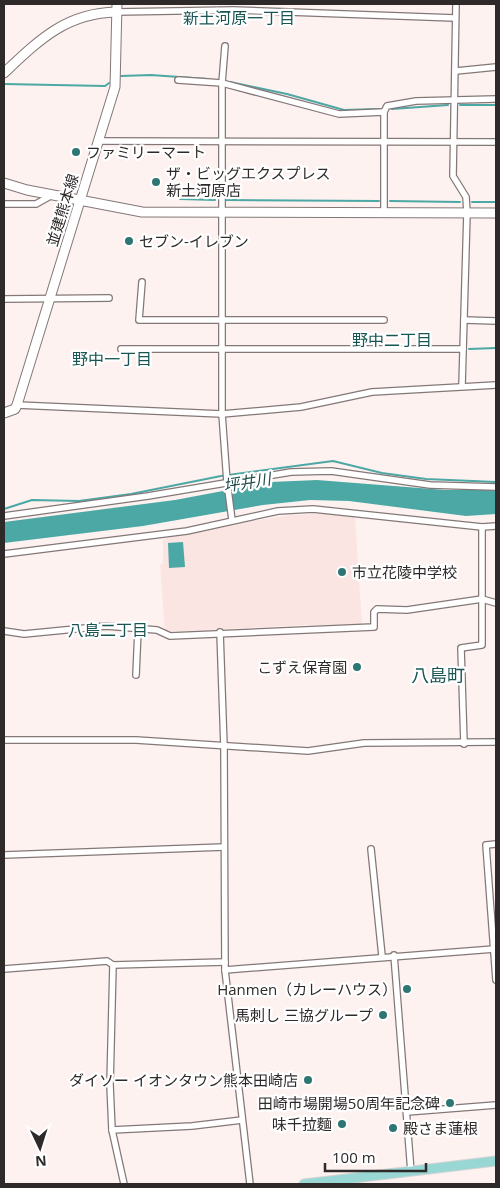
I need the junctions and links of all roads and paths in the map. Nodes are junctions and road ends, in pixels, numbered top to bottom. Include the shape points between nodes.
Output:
1 (456, 4) edge
2 (233, 7) edge
3 (117, 8) edge
4 (455, 18) junction
5 (225, 46) dead end
6 (496, 67) edge
7 (456, 71) junction
8 (4, 73) edge
9 (178, 80) dead end
10 (222, 83) junction
11 (454, 99) junction
12 (496, 99) edge
13 (384, 112) junction
14 (98, 140) junction
15 (222, 142) junction
16 (384, 142) junction
17 (452, 142) junction
18 (496, 142) edge
19 (4, 183) edge
20 (53, 194) junction
21 (79, 200) junction
22 (4, 204) edge
23 (221, 213) junction
24 (467, 213) junction
25 (496, 213) edge
26 (384, 214) junction
27 (142, 282) dead end
28 (50, 297) junction
29 (109, 298) dead end
30 (4, 299) edge
31 (221, 320) junction
32 (384, 320) dead end
33 (464, 320) junction
34 (496, 321) edge
35 (121, 349) dead end
36 (463, 349) junction
37 (222, 350) junction
38 (496, 385) edge
39 (462, 386) junction
40 (18, 405) junction
41 (4, 413) edge
42 (222, 414) junction
43 (227, 484) junction
44 (496, 488) edge
45 (4, 516) edge
46 (232, 518) junction
47 (496, 526) edge
48 (482, 527) junction
49 (4, 554) edge
50 (482, 599) junction
51 (496, 603) edge
52 (138, 630) junction
53 (4, 631) edge
54 (220, 632) junction
55 (136, 675) dead end
56 (4, 740) edge
57 (496, 742) edge
58 (464, 744) junction
59 (224, 747) junction
60 (496, 844) edge
61 (224, 847) junction
62 (372, 849) dead end
63 (4, 855) edge
64 (494, 949) junction
65 (394, 955) junction
66 (382, 956) junction
67 (225, 962) junction
68 (113, 965) junction
69 (4, 969) edge
70 (224, 970) junction
71 (496, 980) edge
72 (496, 1105) edge
73 (407, 1112) junction
74 (242, 1120) junction
75 (112, 1130) junction
76 (496, 1161) edge
77 (412, 1172) junction
78 (339, 1182) edge
79 (124, 1184) edge
80 (250, 1184) edge
81 (304, 1184) edge

1 - 4 street
2 - 3 street
2 - 4 street
3 - 8 street via 64,24
3 - 14 street, 並建熊本線 via 115,87
4 - 7 street
5 - 10 street
6 - 7 street
7 - 11 street
9 - 10 street
10 - 13 street via 339,114
10 - 15 street
11 - 12 street
11 - 13 street via 388,106
11 - 17 street
13 - 16 street
14 - 15 street
14 - 21 street, 並建熊本線
15 - 16 street
15 - 23 street
16 - 17 street
16 - 26 street
17 - 18 street
17 - 24 street via 453,176 466,197
19 - 20 street
20 - 21 street
20 - 22 street via 36,204
21 - 23 street via 142,212
21 - 28 street, 並建熊本線
23 - 26 street
23 - 31 street
24 - 25 street
24 - 26 street
24 - 33 street
27 - 31 street via 139,320
28 - 29 street
28 - 30 street
28 - 40 street, 並建熊本線
31 - 32 street
31 - 37 street
33 - 34 street
33 - 36 street
35 - 37 street
36 - 37 street
36 - 39 street
37 - 42 street
38 - 39 street
39 - 42 street via 372,392 301,407
40 - 41 street
40 - 42 street
42 - 43 street
43 - 44 street via 291,472 331,471 430,485
43 - 45 street
43 - 46 street
46 - 48 street via 314,509
46 - 49 street via 187,531
47 - 48 street
48 - 50 street
50 - 51 street
50 - 54 street via 407,610 377,608 374,627
50 - 58 street via 482,645 461,648
52 - 53 street via 106,626 24,634
52 - 54 street via 157,630 170,636
52 - 55 street
54 - 59 street
56 - 59 street via 136,740
57 - 58 street
58 - 59 street via 364,742 308,751
59 - 61 street
60 - 64 street via 486,845
61 - 63 street
61 - 67 street
62 - 66 street
64 - 65 street
64 - 71 street
65 - 66 street
65 - 73 street
66 - 70 street
67 - 68 street
67 - 70 street
68 - 69 street via 107,961
68 - 75 street
70 - 74 street
72 - 73 street
73 - 77 street
74 - 75 street
74 - 80 street
75 - 79 street
76 - 77 main road
77 - 78 main road
78 - 81 main road

